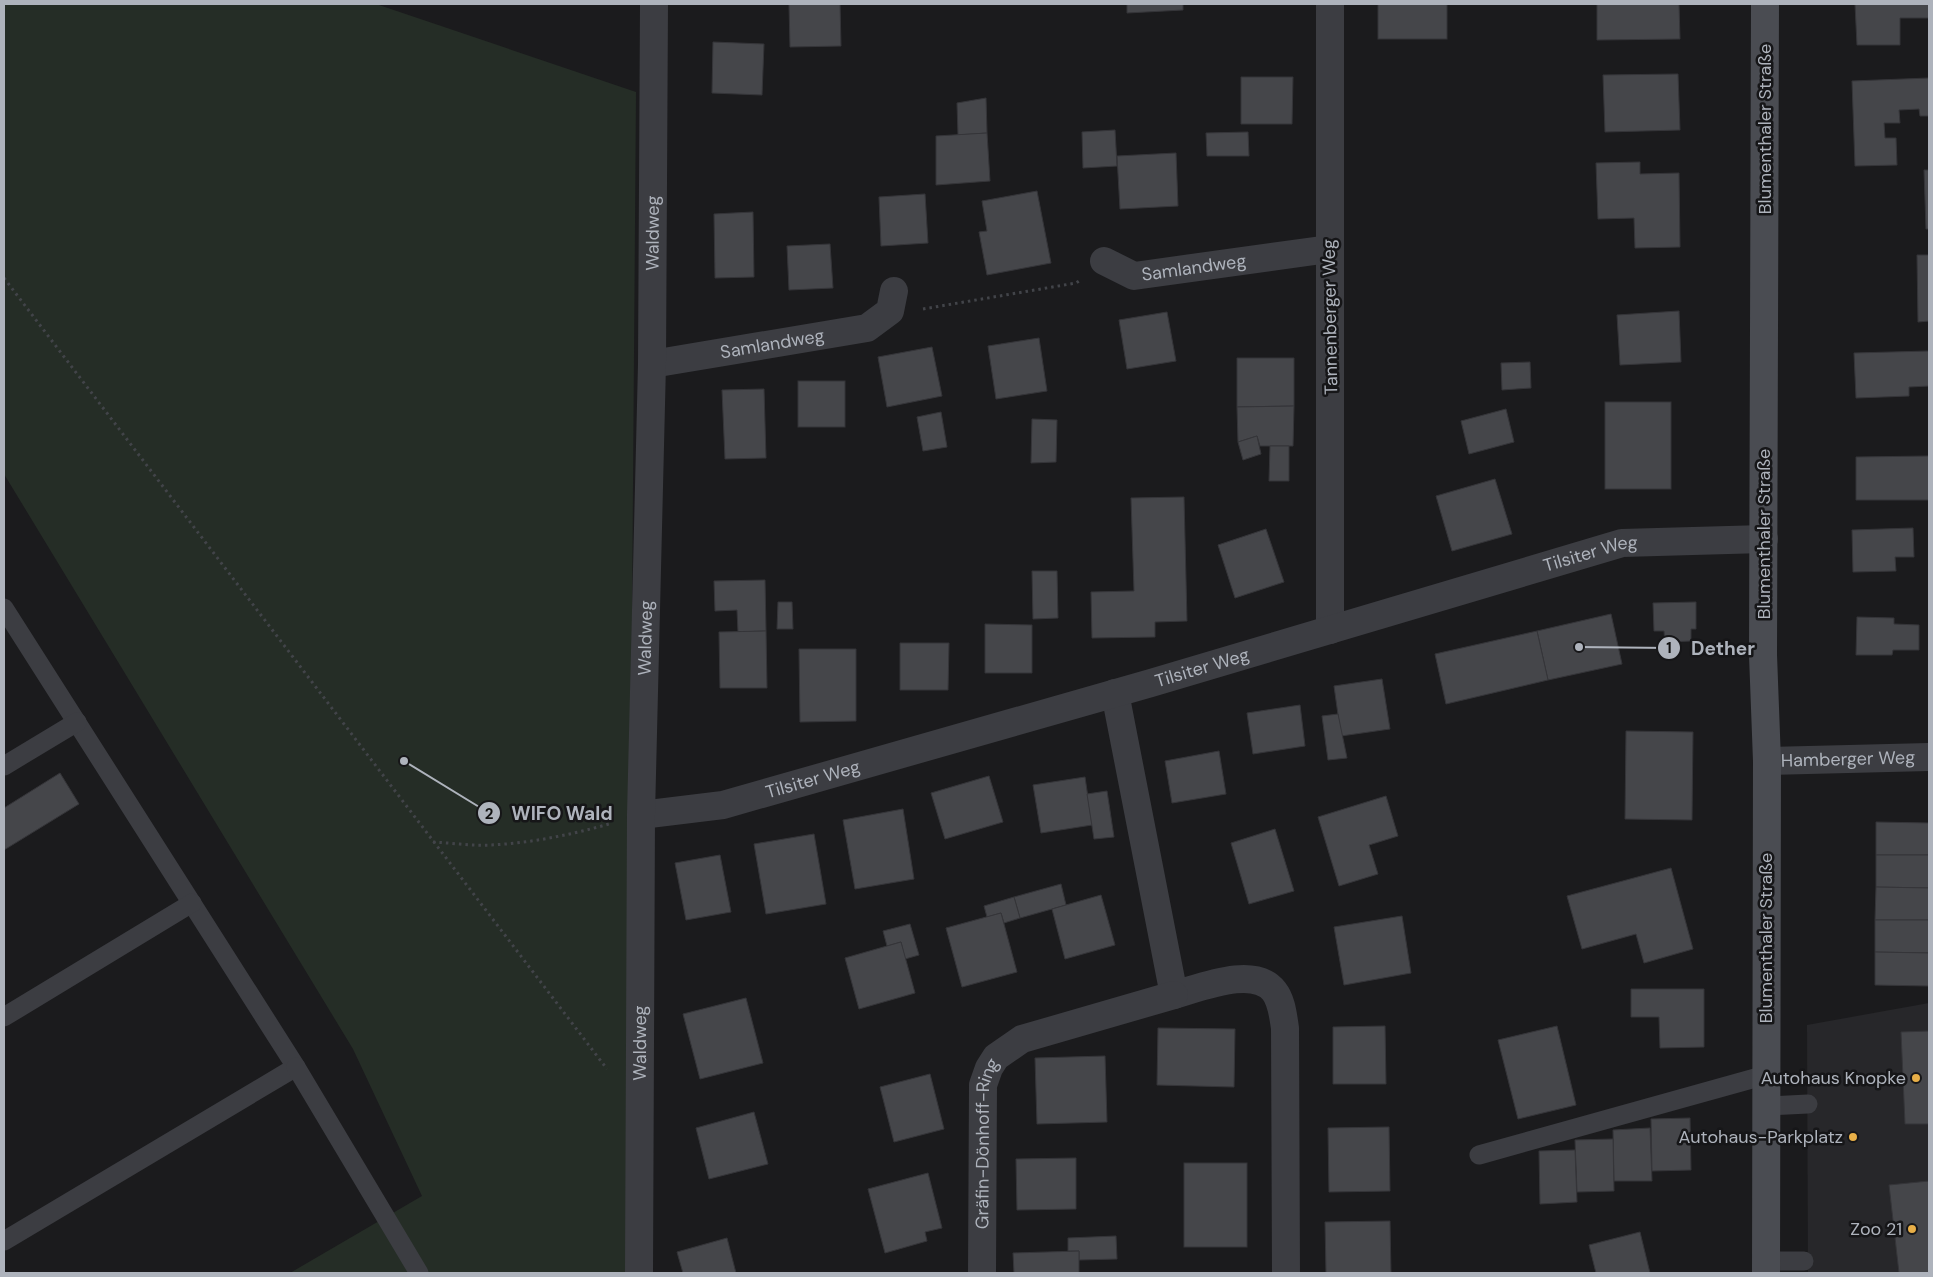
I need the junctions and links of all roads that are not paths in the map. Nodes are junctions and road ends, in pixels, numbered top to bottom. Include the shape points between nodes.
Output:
1 (654, 4) edge
2 (1330, 4) edge
3 (1765, 4) edge
4 (1329, 249) junction
5 (1104, 261) road end
6 (892, 301) road end
7 (652, 364) junction
8 (1764, 539) junction
9 (4, 608) edge
10 (1330, 630) junction
11 (1115, 693) junction
12 (76, 722) junction
13 (1929, 757) edge
14 (1766, 761) junction
15 (4, 766) edge
16 (641, 815) junction
17 (192, 903) junction
18 (1174, 995) junction
19 (4, 1017) edge
20 (296, 1067) junction
21 (1766, 1076) junction
22 (1808, 1104) dead end
23 (1766, 1106) junction
24 (1479, 1155) dead end
25 (4, 1241) edge
26 (1804, 1261) dead end
27 (1766, 1267) edge
28 (419, 1273) edge
29 (639, 1273) edge
30 (982, 1273) edge
31 (1286, 1273) edge

1 - 7 street, Waldweg
2 - 4 street, Tannenberger Weg
3 - 8 main road, Blumenthaler Straße
4 - 5 street, Samlandweg via 1134,276
4 - 10 street, Tannenberger Weg via 1332,391
6 - 7 street, Samlandweg via 866,328
7 - 16 street, Waldweg
8 - 10 street, Tilsiter Weg via 1622,544
8 - 14 main road, Blumenthaler Straße
9 - 12 lane
10 - 11 street, Tilsiter Weg
11 - 16 street, Tilsiter Weg via 723,805
11 - 18 street
12 - 15 lane
12 - 17 lane
13 - 14 street, Hamberger Weg
14 - 21 main road, Blumenthaler Straße
16 - 29 street, Waldweg
17 - 19 lane
17 - 20 lane
18 - 30 street, Gräfin-Dönhoff-Ring via 1022,1039 992,1062 983,1084
18 - 31 street, Gräfin-Dönhoff-Ring via 1243,978 1262,982 1278,997 1286,1028
20 - 25 lane
20 - 28 lane
21 - 23 main road, Blumenthaler Straße
21 - 24 lane
22 - 23 lane
23 - 27 main road, Blumenthaler Straße
26 - 27 lane

